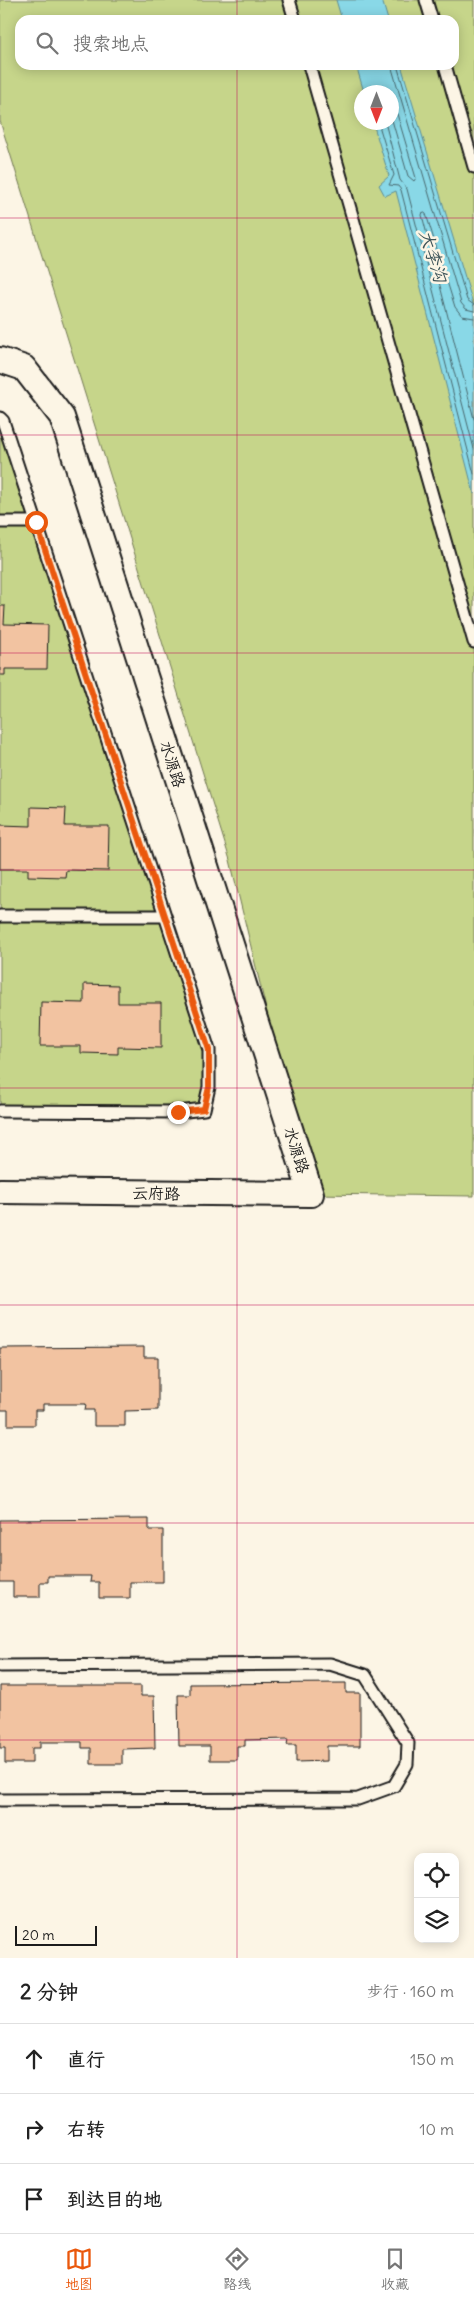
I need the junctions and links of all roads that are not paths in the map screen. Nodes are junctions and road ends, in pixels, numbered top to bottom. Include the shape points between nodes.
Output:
1 (289, 0) edge
2 (426, 0) edge
3 (294, 15) edge
4 (430, 15) edge
5 (309, 70) edge
6 (446, 70) edge
7 (474, 166) edge
8 (0, 360) edge
9 (0, 418) edge
10 (0, 522) edge
11 (36, 522) junction
12 (474, 642) edge
13 (0, 916) edge
14 (165, 916) junction
15 (0, 1111) edge
16 (0, 1191) edge
17 (311, 1194) joint
18 (0, 1666) edge
19 (0, 1800) edge

1 - 3 lane
2 - 4 lane
5 - 12 lane
6 - 7 lane
8 - 17 street, 水源路 via 24,368 62,417
9 - 11 lane
10 - 11 lane
11 - 14 lane
13 - 14 lane
14 - 15 lane via 209,1050 209,1087 204,1109 178,1112
16 - 17 street, 云府路
18 - 19 lane via 330,1664 365,1675 408,1743 407,1764 394,1786 358,1799

